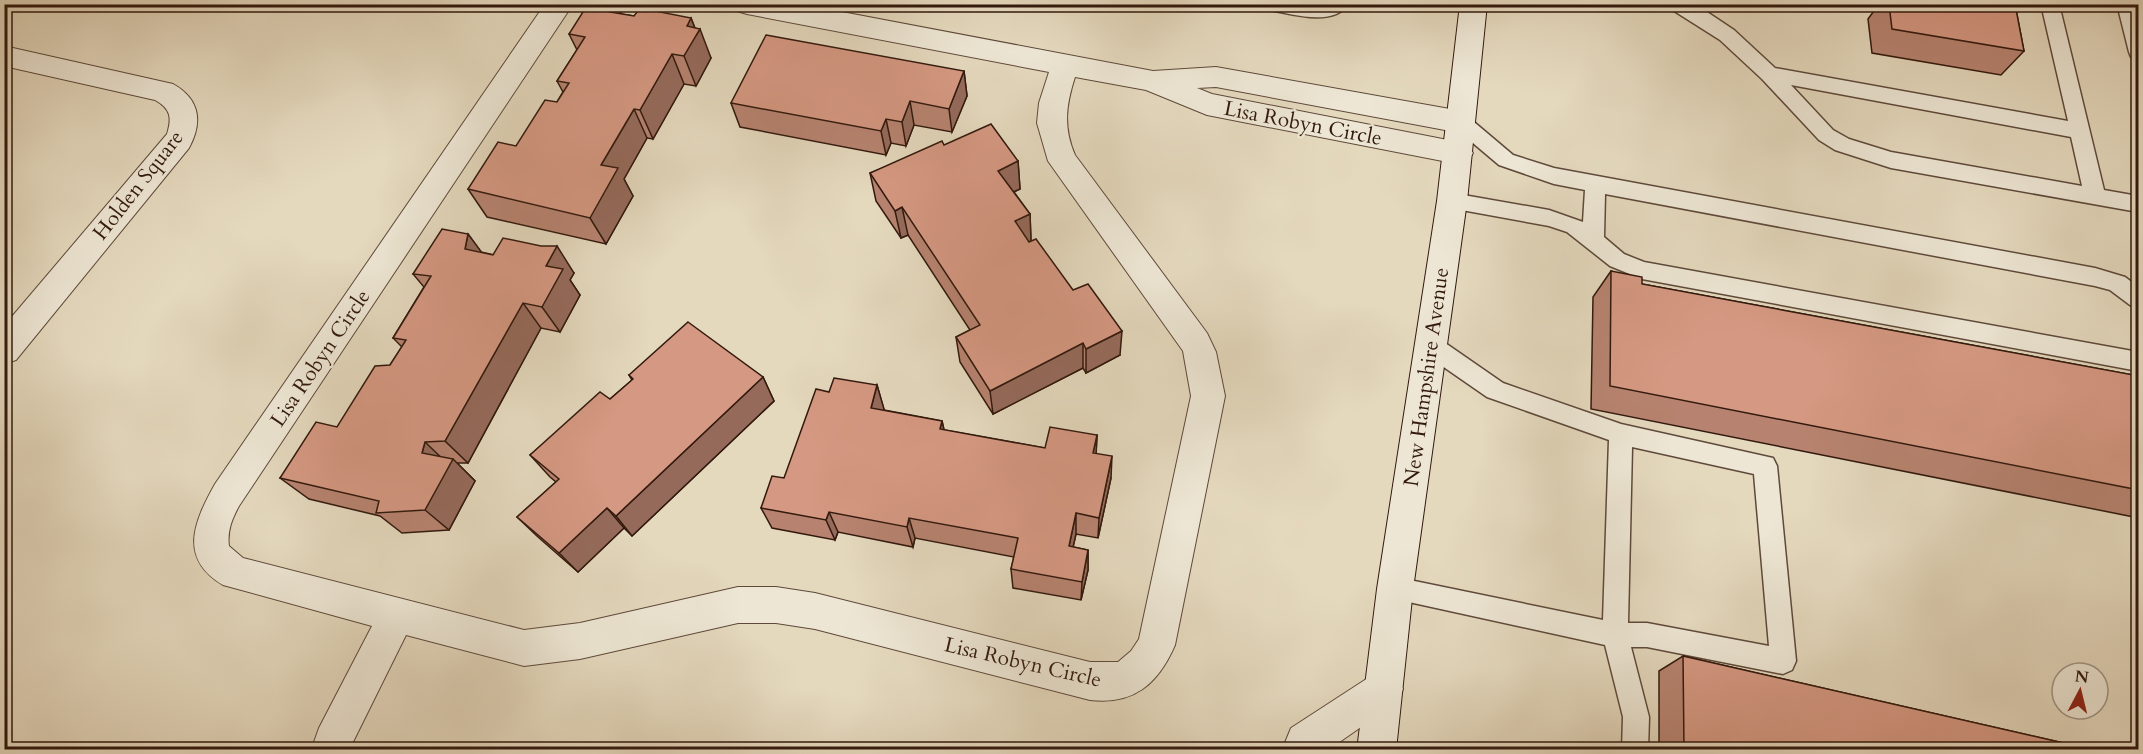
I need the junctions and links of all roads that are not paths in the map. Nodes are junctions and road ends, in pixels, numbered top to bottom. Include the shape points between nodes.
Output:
1 (560, 4) edge
2 (747, 4) edge
3 (1270, 4) edge
4 (1339, 4) edge
5 (1474, 4) edge
6 (1677, 4) edge
7 (2050, 4) edge
8 (2126, 4) edge
9 (2139, 52) edge
10 (4, 56) edge
11 (1065, 66) junction
12 (1769, 74) junction
13 (1151, 81) junction
14 (1461, 122) junction
15 (2080, 131) junction
16 (1458, 153) junction
17 (1595, 184) junction
18 (2095, 196) junction
19 (1452, 201) junction
20 (2139, 204) edge
21 (1593, 240) junction
22 (2139, 299) edge
23 (1430, 345) junction
24 (4, 350) edge
25 (2139, 362) edge
26 (1621, 434) junction
27 (1395, 589) junction
28 (397, 615) junction
29 (1615, 635) junction
30 (1383, 689) junction
31 (333, 750) edge
32 (1301, 750) edge
33 (1376, 750) edge
34 (1635, 750) edge

1 - 28 street, Lisa Robyn Circle via 227,495 210,530 211,548 225,568
2 - 11 street, Lisa Robyn Circle
3 - 4 lane via 1313,12 1328,11
5 - 14 street, New Hampshire Avenue
6 - 12 lane via 1727,35
7 - 15 lane
8 - 9 lane
10 - 24 street, Holden Square via 163,91 179,100 186,120 178,140
11 - 13 street, Lisa Robyn Circle
11 - 28 street, Lisa Robyn Circle via 1050,111 1055,145 1196,343 1208,396 1156,645 1143,666 1123,680 1106,684 776,604 738,605 580,641 524,648
12 - 15 lane
12 - 18 lane via 1826,135 1842,145 1891,160
13 - 14 street, Lisa Robyn Circle via 1216,77
13 - 16 street, Lisa Robyn Circle via 1207,104
14 - 16 street, New Hampshire Avenue
14 - 17 lane via 1506,160
15 - 18 lane
16 - 19 street, New Hampshire Avenue
17 - 21 lane
17 - 22 lane via 2095,276 2117,283
18 - 20 lane
19 - 21 lane via 1549,218 1574,226
19 - 23 street, New Hampshire Avenue
21 - 25 lane via 1617,260 1642,270
23 - 26 lane via 1489,388
23 - 27 street, New Hampshire Avenue
26 - 29 lane
26 - 29 lane via 1765,466 1783,661 1647,635
27 - 29 lane
27 - 30 street, New Hampshire Avenue
28 - 31 street via 333,742
29 - 34 lane via 1636,717
30 - 32 street via 1305,742
30 - 33 street, New Hampshire Avenue

